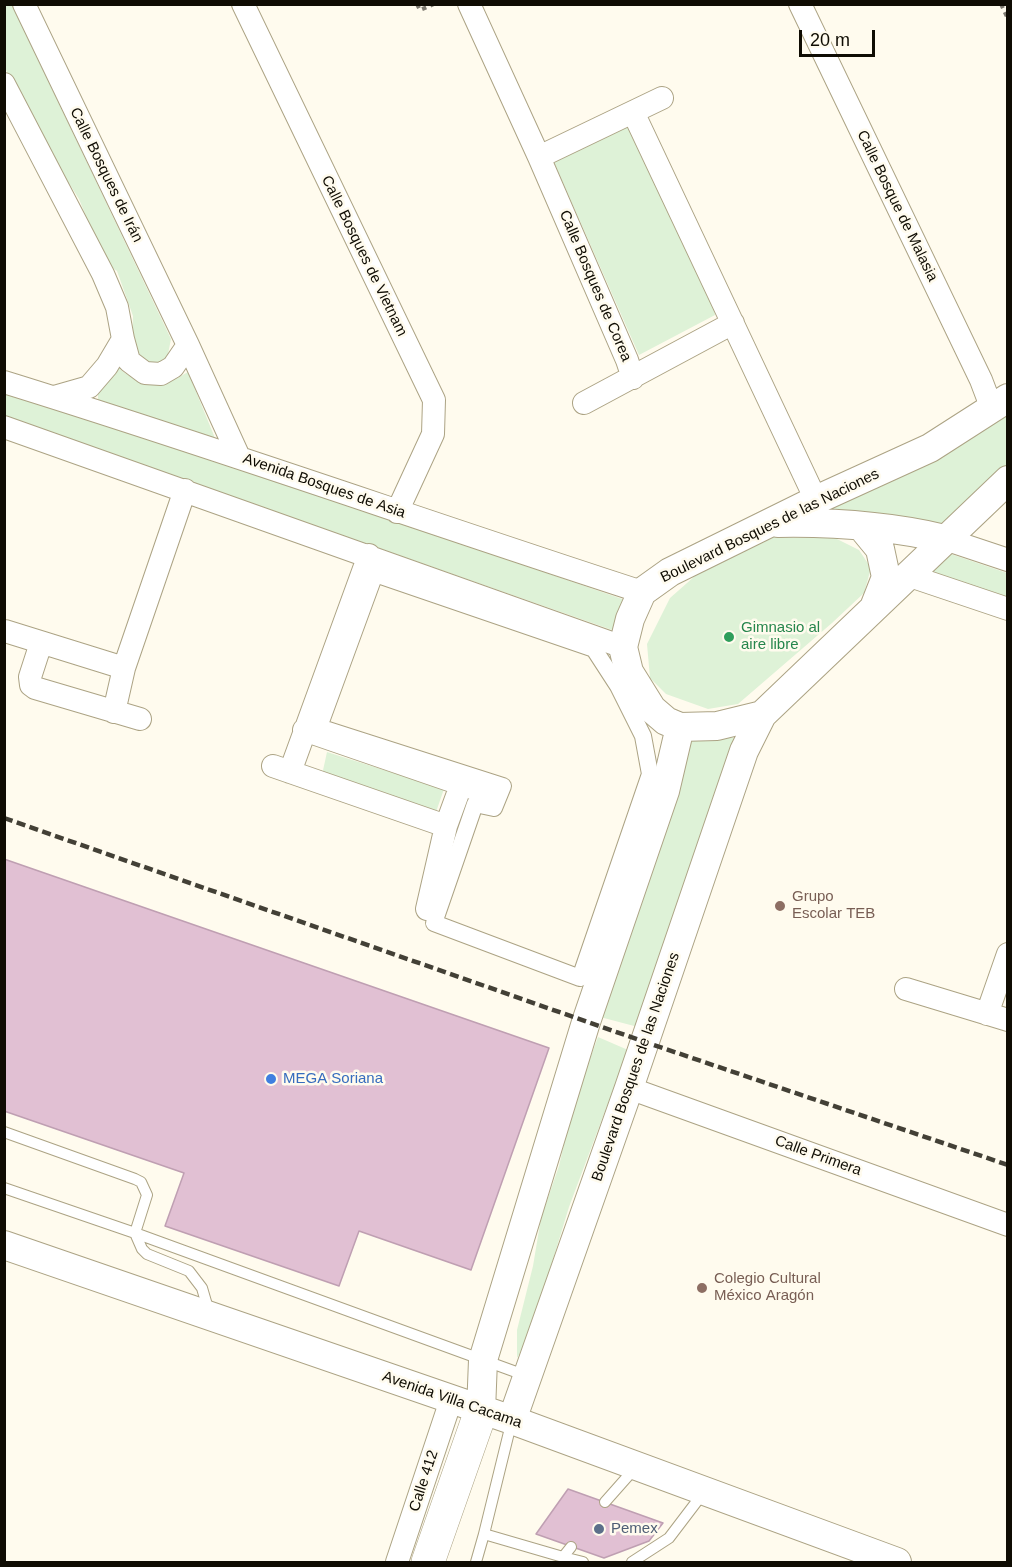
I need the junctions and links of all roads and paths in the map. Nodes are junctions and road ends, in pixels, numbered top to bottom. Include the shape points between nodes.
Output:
1 (24, 4) edge
2 (243, 4) edge
3 (417, 4) edge
4 (434, 4) edge
5 (469, 4) edge
6 (800, 4) edge
7 (1001, 4) edge
8 (1008, 19) edge
9 (4, 84) edge
10 (662, 98) dead end
11 (633, 112) junction
12 (539, 157) junction
13 (733, 323) junction
14 (123, 339) junction
15 (188, 345) junction
16 (633, 378) junction
17 (4, 382) edge
18 (54, 397) junction
19 (585, 403) dead end
20 (1000, 404) edge
21 (4, 427) edge
22 (239, 457) junction
23 (1008, 480) edge
24 (185, 490) junction
25 (816, 501) junction
26 (398, 512) junction
27 (773, 523) junction
28 (861, 526) junction
29 (945, 538) junction
30 (1008, 560) edge
31 (372, 565) junction
32 (907, 575) junction
33 (642, 592) junction
34 (874, 607) junction
35 (1008, 609) edge
36 (5, 632) edge
37 (42, 643) junction
38 (623, 647) junction
39 (124, 668) junction
40 (114, 712) junction
41 (762, 715) junction
42 (140, 719) dead end
43 (680, 727) junction
44 (304, 730) junction
45 (461, 785) junction
46 (484, 792) dead end
47 (446, 826) junction
48 (427, 909) dead end
49 (1008, 954) edge
50 (906, 988) dead end
51 (997, 1017) edge
52 (629, 1088) junction
53 (4, 1132) edge
54 (4, 1188) edge
55 (1008, 1224) edge
56 (135, 1233) junction
57 (4, 1245) edge
58 (210, 1315) junction
59 (483, 1360) junction
60 (528, 1377) junction
61 (466, 1405) junction
62 (512, 1420) junction
63 (636, 1466) junction
64 (704, 1491) junction
65 (605, 1502) dead end
66 (484, 1534) junction
67 (571, 1546) dead end
68 (563, 1557) junction
69 (397, 1563) edge
70 (428, 1563) edge
71 (476, 1563) edge
72 (583, 1563) edge
73 (632, 1563) edge
74 (897, 1563) edge

1 - 15 street, Calle Bosques de Irán
2 - 26 street, Calle Bosques de Vietnam via 434,400 433,434
3 - 4 path via 420,10
5 - 12 street, Calle Bosques de Corea
6 - 20 street, Calle Bosque de Malasia via 981,380
7 - 8 path
9 - 14 street via 103,274 117,307
10 - 11 street
11 - 12 street
11 - 13 street
12 - 16 street, Calle Bosques de Corea
13 - 16 street, Calle Bosques de Corea
13 - 25 street
14 - 15 street via 129,362 145,373 161,374 173,367
14 - 18 street via 89,387
15 - 22 street, Calle Bosques de Irán
16 - 19 street
17 - 18 street, Avenida Bosques de Asia
18 - 22 street, Avenida Bosques de Asia
20 - 25 street, Boulevard Bosques de las Naciones via 930,448
21 - 24 street
22 - 26 street, Avenida Bosques de Asia
23 - 29 street, Boulevard Bosques de las Naciones
24 - 31 street
24 - 39 street
25 - 27 street, Boulevard Bosques de las Naciones
26 - 33 street, Avenida Bosques de Asia
27 - 28 street
27 - 33 street, Boulevard Bosques de las Naciones via 670,573
28 - 29 street via 905,529
28 - 34 street via 880,549 886,577
29 - 30 street
29 - 32 street, Boulevard Bosques de las Naciones
31 - 31 street via 594,649 623,696 643,736 650,774 580,978 434,923 475,804 494,808 503,786 319,726
31 - 38 street
31 - 44 street
32 - 34 street, Boulevard Bosques de las Naciones
32 - 35 street
33 - 38 street
34 - 41 street, Boulevard Bosques de las Naciones
36 - 37 street
37 - 39 street
37 - 40 street via 31,685
38 - 43 street via 629,672 652,709
39 - 40 street
40 - 42 street
41 - 43 street via 717,726
41 - 52 street, Boulevard Bosques de las Naciones via 744,751
43 - 59 street via 665,791 586,1022
44 - 45 street
44 - 47 street via 281,769
45 - 46 street
45 - 47 street
47 - 48 street
49 - 51 street
50 - 51 street
52 - 55 street, Calle Primera
52 - 60 street, Boulevard Bosques de las Naciones
53 - 56 lane via 141,1182 146,1203
54 - 56 lane
56 - 58 lane via 147,1254 189,1271 202,1288
56 - 59 lane
57 - 58 street, Avenida Villa Cacama
58 - 61 street, Avenida Villa Cacama
59 - 60 lane
59 - 61 street
60 - 62 street, Boulevard Bosques de las Naciones
61 - 62 street, Avenida Villa Cacama
61 - 69 street, Calle 412
61 - 70 main road
62 - 63 street, Avenida Villa Cacama
62 - 66 lane
63 - 64 street, Avenida Villa Cacama
63 - 65 lane
64 - 73 lane via 669,1538
64 - 74 street, Avenida Villa Cacama
66 - 68 lane
66 - 71 lane
67 - 68 lane
68 - 72 lane

